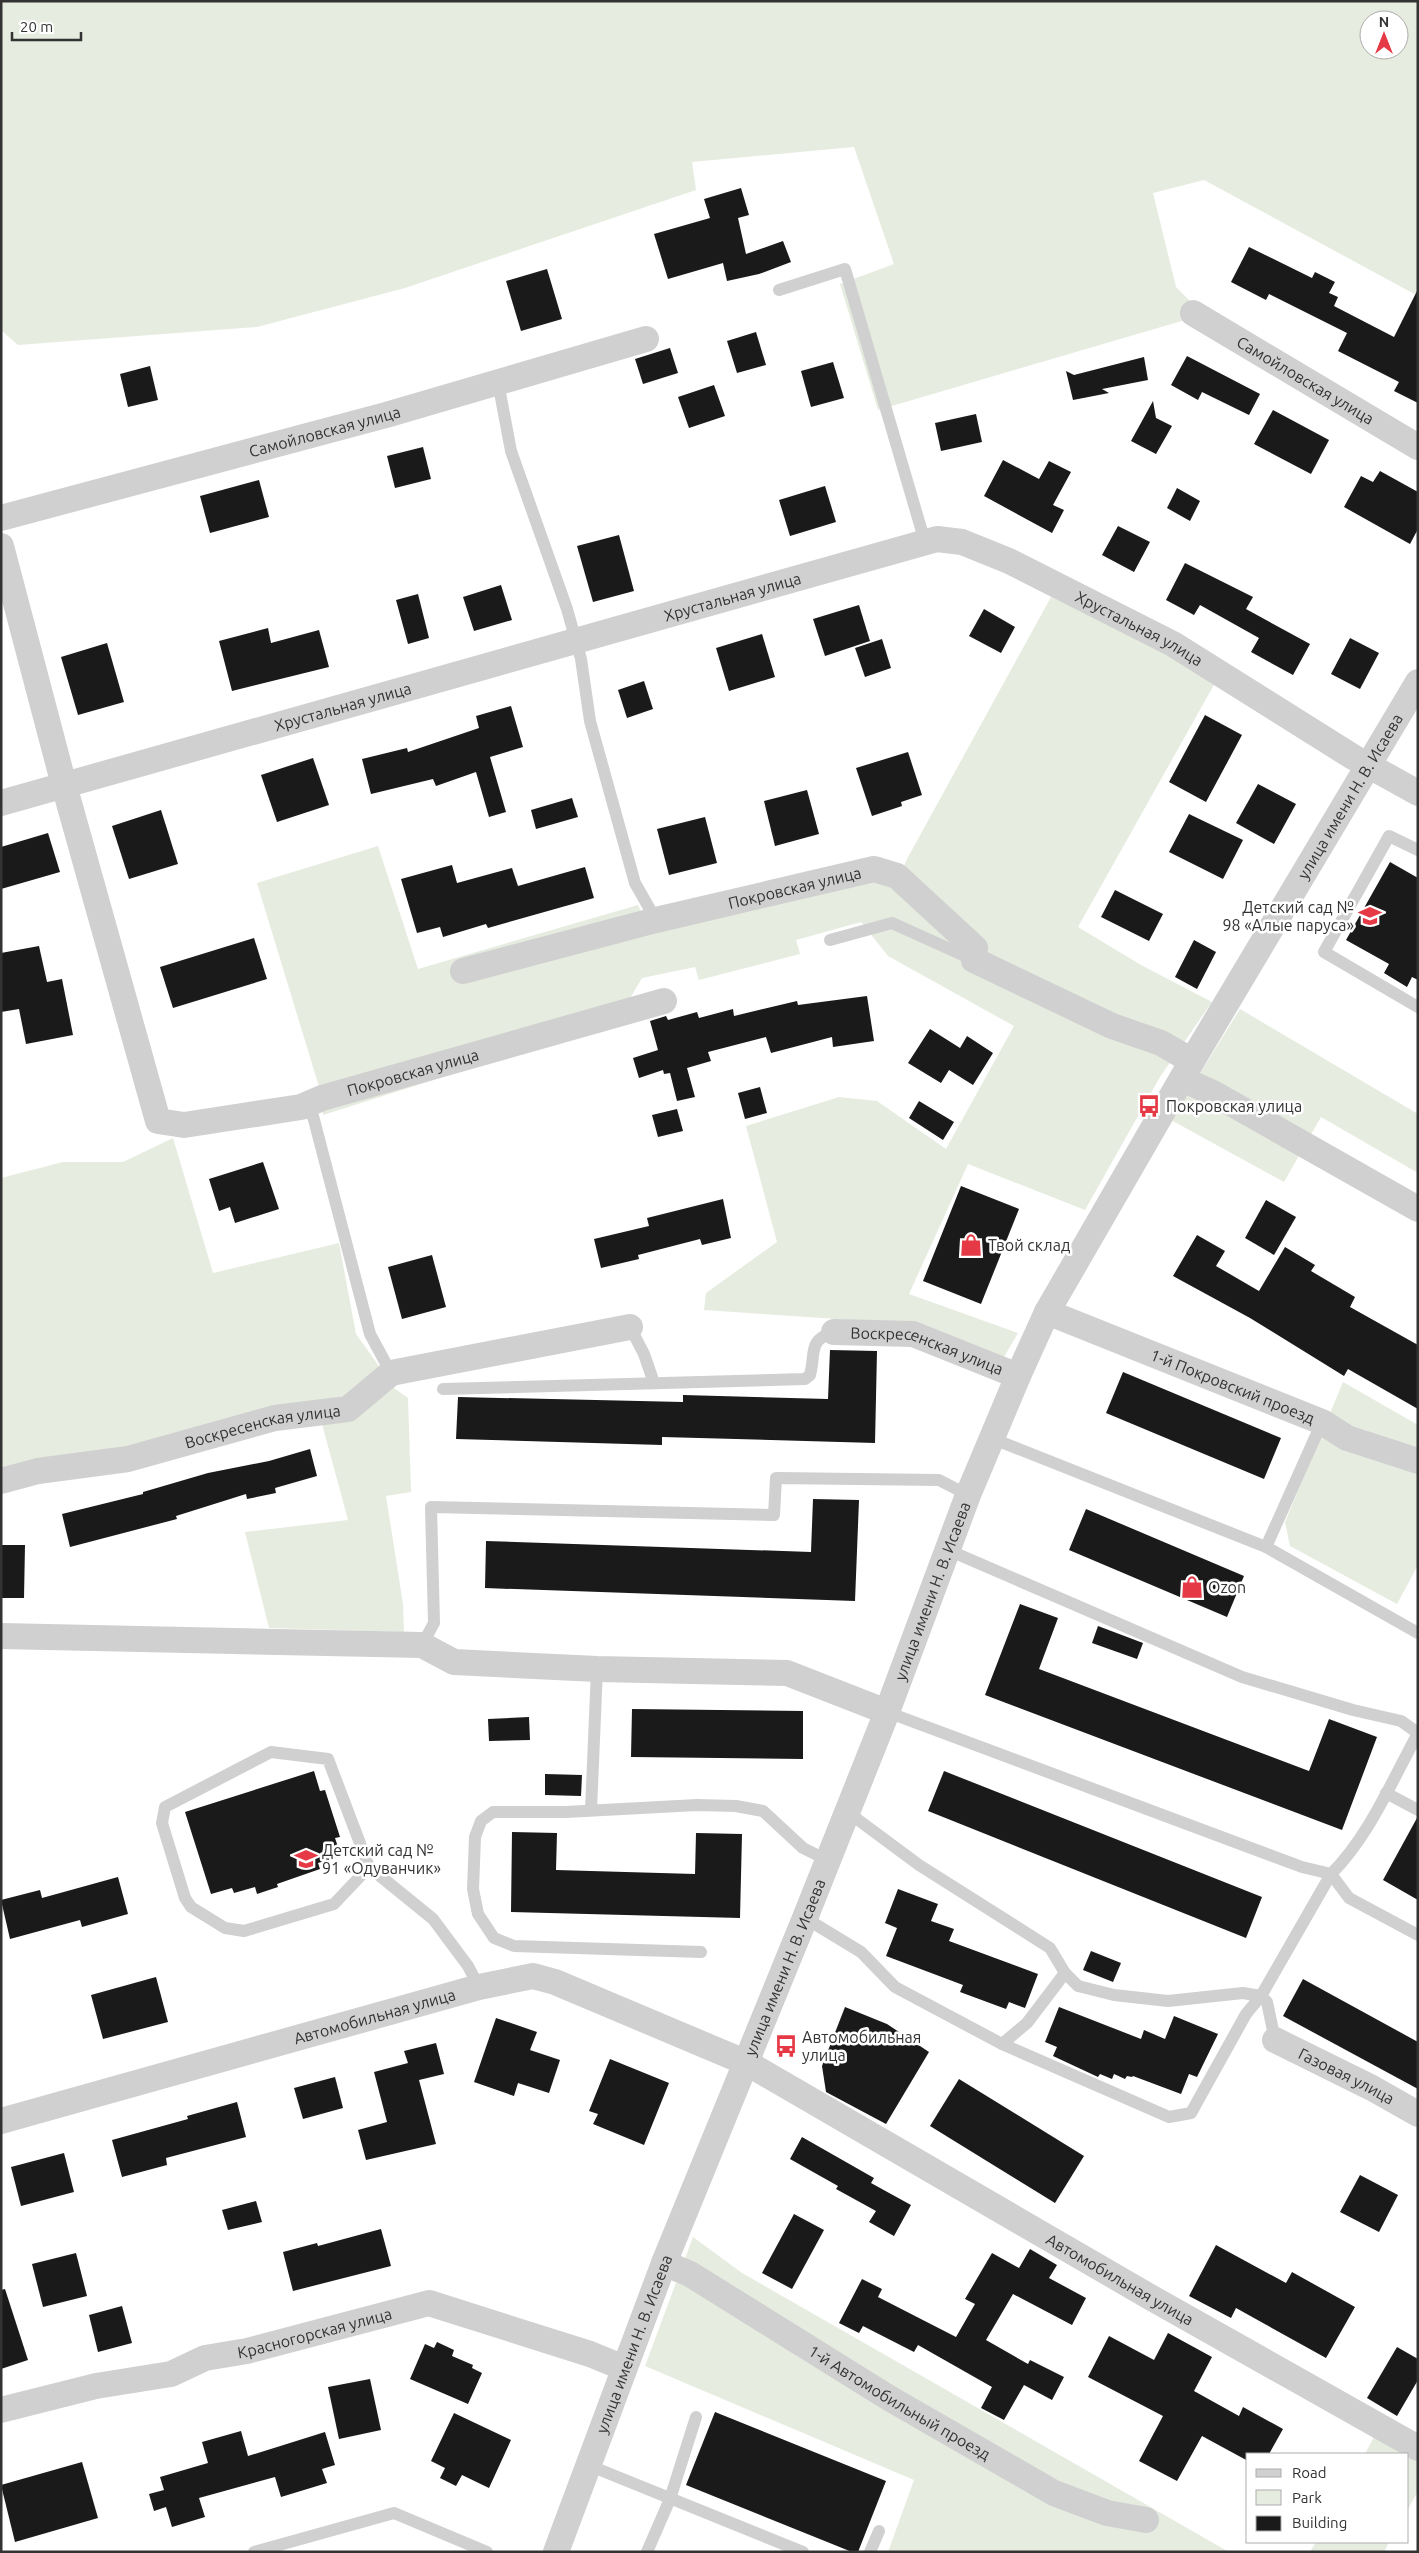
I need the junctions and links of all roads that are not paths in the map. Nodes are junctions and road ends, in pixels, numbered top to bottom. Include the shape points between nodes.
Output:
1 (779, 290) dead end
2 (1193, 313) dead end
3 (646, 339) dead end
4 (498, 382) junction
5 (1418, 447) edge
6 (1, 518) edge
7 (925, 542) junction
8 (1, 546) edge
9 (576, 642) junction
10 (1418, 682) edge
11 (1369, 765) junction
12 (64, 785) junction
13 (1418, 793) edge
14 (1, 803) edge
15 (1418, 850) edge
16 (656, 920) junction
17 (830, 940) dead end
18 (974, 960) junction
19 (463, 971) dead end
20 (664, 1000) dead end
21 (1418, 1007) edge
22 (1187, 1070) junction
23 (301, 1107) junction
24 (1418, 1209) edge
25 (1047, 1312) junction
26 (630, 1327) joint
27 (834, 1332) joint
28 (391, 1373) junction
29 (1018, 1376) junction
30 (654, 1383) junction
31 (443, 1389) dead end
32 (1322, 1422) junction
33 (991, 1438) junction
34 (1418, 1461) edge
35 (1, 1481) edge
36 (968, 1496) junction
37 (1266, 1548) junction
38 (948, 1550) junction
39 (1418, 1633) edge
40 (1, 1636) edge
41 (422, 1645) junction
42 (597, 1669) junction
43 (887, 1712) junction
44 (1418, 1733) edge
45 (1386, 1793) junction
46 (591, 1810) junction
47 (1418, 1810) edge
48 (846, 1813) junction
49 (828, 1860) junction
50 (369, 1867) junction
51 (1330, 1874) junction
52 (805, 1918) junction
53 (1418, 1935) edge
54 (701, 1952) dead end
55 (1065, 1973) junction
56 (479, 1987) junction
57 (1261, 1996) junction
58 (1275, 2040) joint
59 (1002, 2044) junction
60 (746, 2063) junction
61 (1418, 2114) edge
62 (1, 2121) edge
63 (664, 2263) junction
64 (624, 2368) junction
65 (1, 2410) edge
66 (696, 2418) dead end
67 (1418, 2448) edge
68 (588, 2465) junction
69 (670, 2499) junction
70 (1146, 2520) dead end
71 (879, 2531) dead end
72 (254, 2552) edge
73 (487, 2552) edge
74 (556, 2552) edge
75 (647, 2552) edge
76 (803, 2552) edge
77 (870, 2552) edge

1 - 7 lane via 845,269
2 - 5 street, Самойловская улица
3 - 4 street, Самойловская улица
4 - 6 street, Самойловская улица
4 - 9 lane via 511,450
7 - 9 street, Хрустальная улица
7 - 11 street, Хрустальная улица via 938,539 962,542 1010,561 1172,644
8 - 12 street
9 - 12 street, Хрустальная улица
9 - 16 lane via 590,722 635,883
10 - 11 street, улица имени Н. В. Исаева
11 - 13 street, Хрустальная улица
11 - 22 street, улица имени Н. В. Исаева
12 - 14 street, Хрустальная улица
12 - 23 street, Покровская улица via 158,1121 184,1125
15 - 21 lane via 1389,836 1324,952
16 - 18 street, Покровская улица via 874,869 897,876 975,948
16 - 19 street, Покровская улица
17 - 18 lane via 892,924
18 - 22 street via 1112,1026 1162,1043
20 - 23 street, Покровская улица
22 - 24 street via 1213,1093
22 - 25 street, улица имени Н. В. Исаева
23 - 28 lane via 313,1116 370,1334
25 - 29 street, улица имени Н. В. Исаева
25 - 32 street, 1-й Покровский проезд
26 - 28 street, Воскресенская улица
26 - 30 lane
27 - 29 street, Воскресенская улица via 913,1334
27 - 30 lane via 817,1342 810,1375 805,1379
28 - 35 street, Воскресенская улица via 348,1410 275,1418 128,1459 38,1471
29 - 33 street, улица имени Н. В. Исаева
30 - 31 lane
32 - 34 street, 1-й Покровский проезд via 1347,1438
32 - 37 lane
33 - 36 street, улица имени Н. В. Исаева
33 - 37 lane
36 - 38 street, улица имени Н. В. Исаева
36 - 41 lane via 939,1480 776,1478 774,1515 431,1507 434,1623
37 - 39 lane
38 - 43 street, улица имени Н. В. Исаева
38 - 44 lane via 1242,1677 1401,1721
40 - 41 street
41 - 42 street via 454,1662
42 - 43 street via 787,1673
42 - 46 lane
43 - 48 street, улица имени Н. В. Исаева
43 - 51 lane via 1302,1867
44 - 45 lane
45 - 47 lane
45 - 51 lane via 1347,1858
46 - 49 lane via 697,1805 736,1806 763,1811 804,1848
46 - 54 lane via 493,1812 482,1821 475,1837 473,1889 478,1914 494,1938 514,1946
48 - 49 street, улица имени Н. В. Исаева
48 - 55 lane via 919,1866 1050,1948
49 - 52 street, улица имени Н. В. Исаева
50 - 50 lane via 334,1904 244,1931 225,1928 191,1907 185,1898 162,1823 164,1806 271,1752 328,1759
50 - 56 lane via 433,1920 468,1966
51 - 53 lane via 1350,1898
51 - 57 lane
52 - 59 lane via 861,1952 895,1986
52 - 60 street, улица имени Н. В. Исаева
55 - 57 lane via 1078,1986 1114,1995 1168,2001 1243,1993
55 - 59 lane via 1028,2023
56 - 60 street, Автомобильная улица via 533,1976 555,1982
56 - 62 street, Автомобильная улица
57 - 58 lane via 1267,2002
57 - 59 lane via 1246,2014 1191,2112 1169,2117
58 - 61 street, Газовая улица
60 - 63 street, улица имени Н. В. Исаева
60 - 67 street, Автомобильная улица
63 - 64 street, улица имени Н. В. Исаева
63 - 70 street, 1-й Автомобильный проезд via 690,2274 889,2398 1054,2493 1107,2513
64 - 65 street, Красногорская улица via 590,2354 429,2303 247,2351 205,2358 171,2374 96,2386
64 - 68 street, улица имени Н. В. Исаева
66 - 69 lane
68 - 69 lane
68 - 74 street, улица имени Н. В. Исаева
69 - 75 lane
69 - 76 lane
71 - 77 lane
72 - 73 lane via 394,2513

